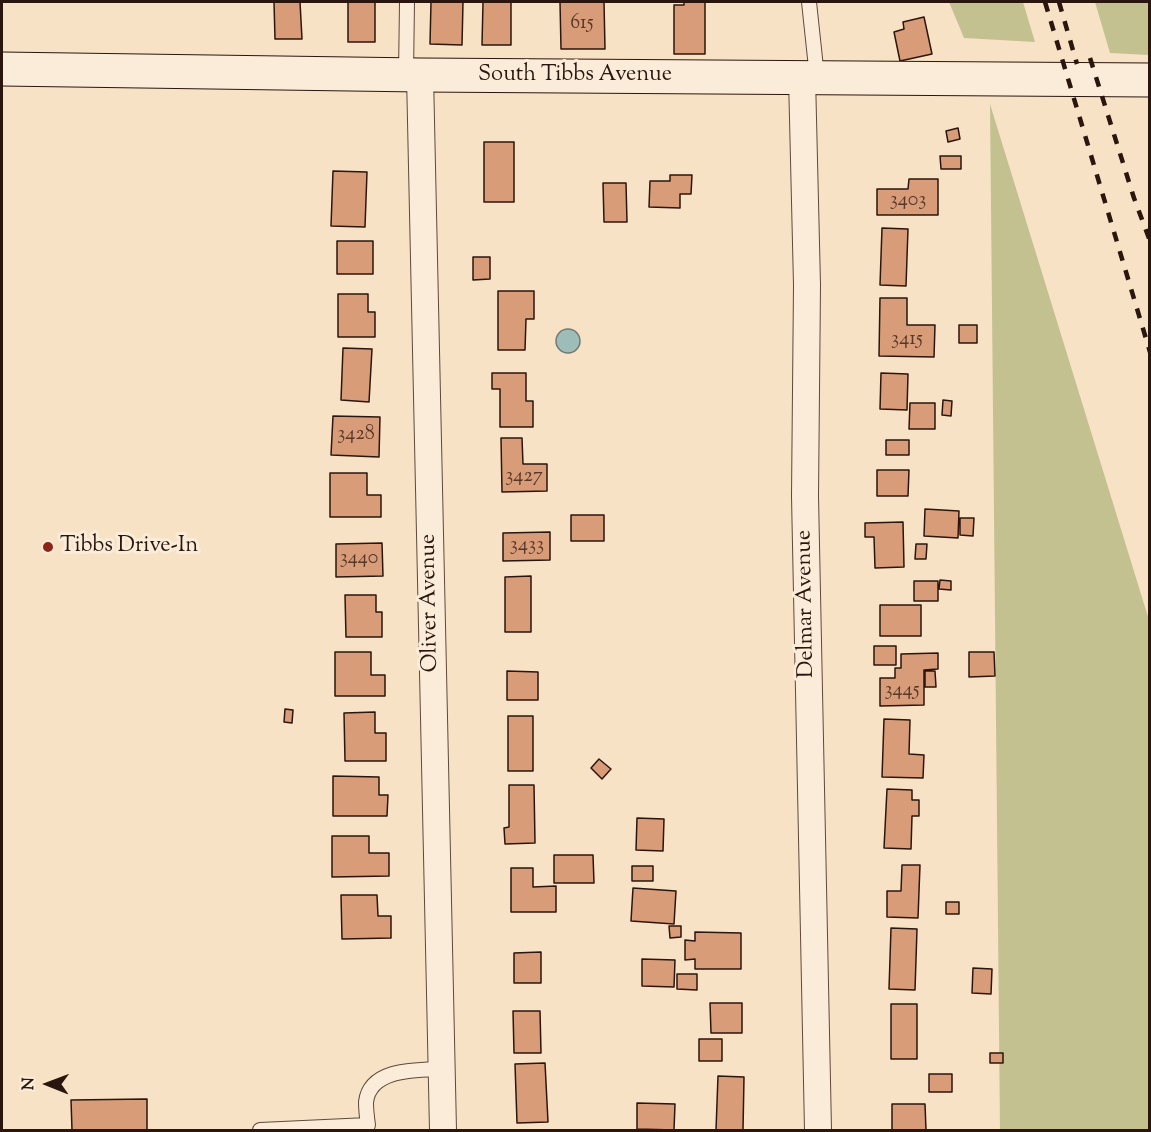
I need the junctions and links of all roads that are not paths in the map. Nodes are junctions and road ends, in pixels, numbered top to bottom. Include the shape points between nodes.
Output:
1 (407, 2) edge
2 (809, 2) edge
3 (2, 69) edge
4 (413, 75) junction
5 (810, 77) junction
6 (1149, 80) edge
7 (442, 1069) junction
8 (368, 1128) edge
9 (260, 1131) edge
10 (443, 1131) edge
11 (818, 1131) edge

1 - 4 lane
2 - 5 lane
3 - 4 main road, South Tibbs Avenue
4 - 5 main road, South Tibbs Avenue
4 - 7 street, Oliver Avenue
5 - 6 main road, South Tibbs Avenue
5 - 11 street, Delmar Avenue via 805,496
7 - 8 lane via 390,1074 375,1083 366,1100
7 - 10 street, Oliver Avenue
8 - 9 lane

